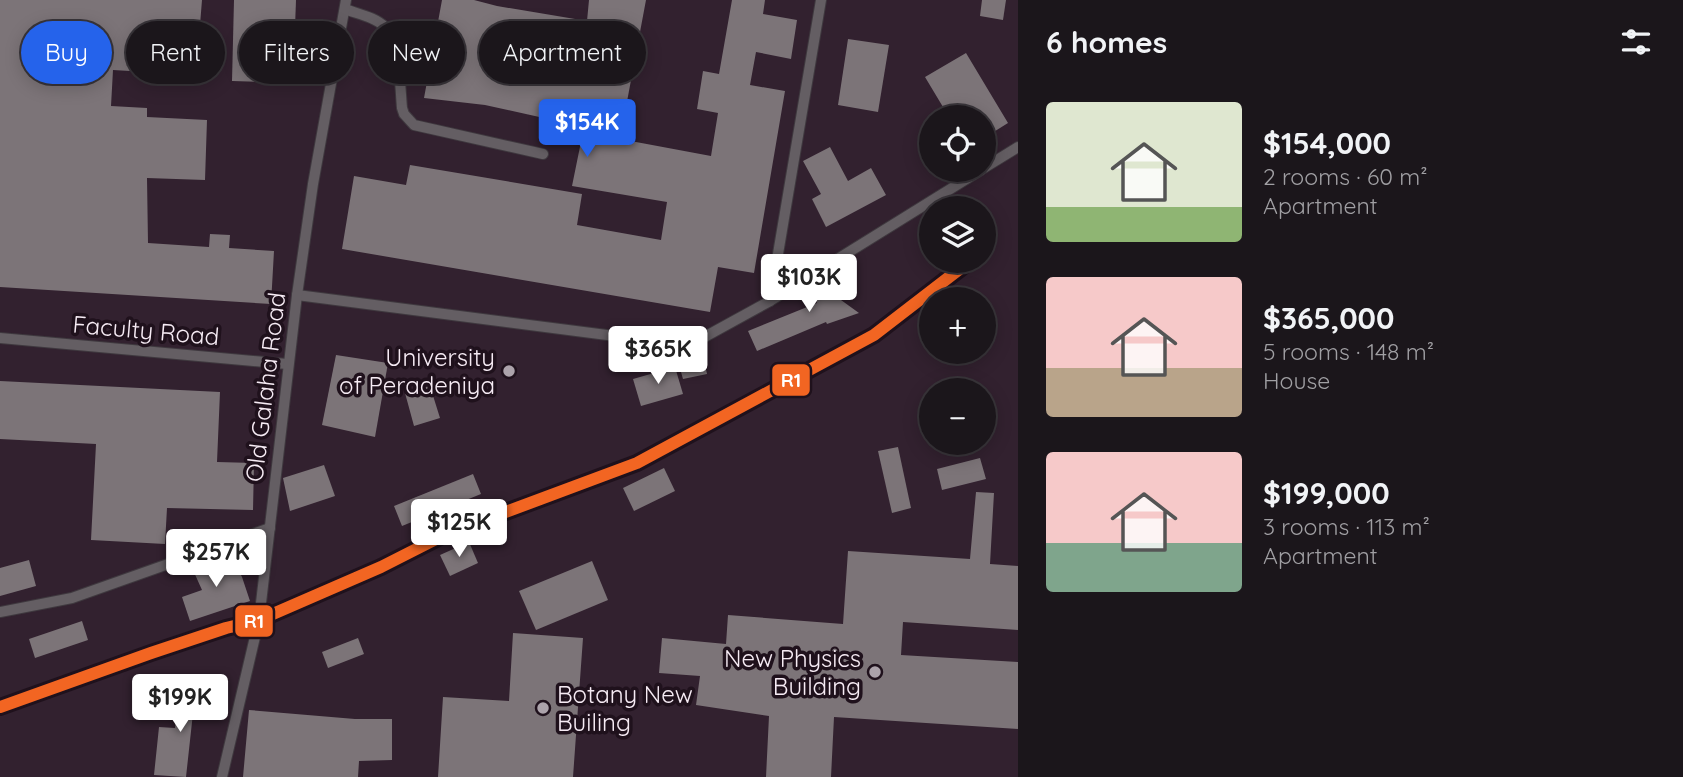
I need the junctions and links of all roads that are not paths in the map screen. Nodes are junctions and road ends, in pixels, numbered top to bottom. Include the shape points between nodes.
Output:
1 (821, 0) edge
2 (345, 5) edge
3 (1018, 147) edge
4 (542, 154) dead end
5 (996, 160) edge
6 (961, 182) edge
7 (297, 295) junction
8 (771, 301) junction
9 (0, 338) edge
10 (287, 364) junction
11 (270, 528) junction
12 (0, 612) edge
13 (222, 777) edge

1 - 8 lane
2 - 4 lane via 384,25 394,38 402,108 414,125
2 - 7 lane, Old Galaha Road
3 - 5 lane
6 - 8 lane
7 - 8 lane via 677,344 699,340
7 - 10 lane, Old Galaha Road
9 - 10 lane, Faculty Road
10 - 11 lane, Old Galaha Road
11 - 12 lane via 72,598
11 - 13 lane, Old Galaha Road via 259,620

